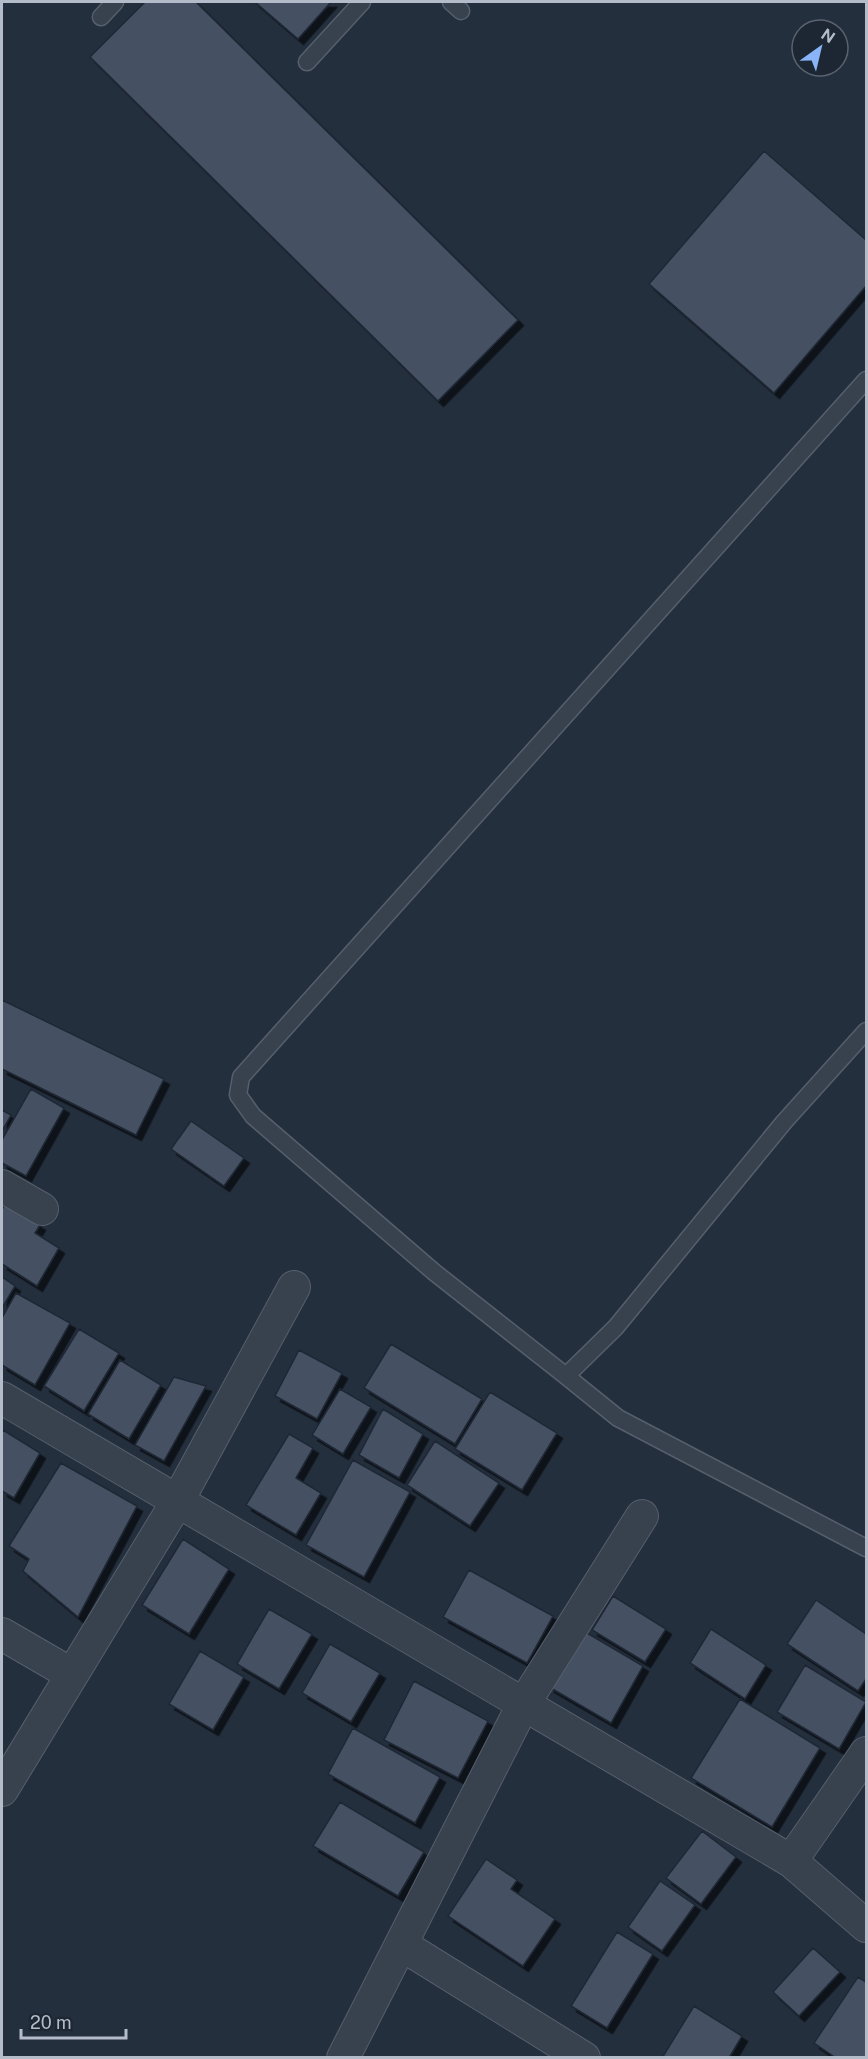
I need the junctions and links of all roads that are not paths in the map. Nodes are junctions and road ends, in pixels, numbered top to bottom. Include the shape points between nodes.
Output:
1 (115, 2) edge
2 (362, 2) edge
3 (101, 17) dead end
4 (307, 62) dead end
5 (867, 380) edge
6 (867, 1031) edge
7 (2, 1186) edge
8 (42, 1209) dead end
9 (294, 1287) dead end
10 (566, 1376) junction
11 (2, 1398) edge
12 (177, 1502) junction
13 (642, 1516) dead end
14 (867, 1548) edge
15 (2, 1634) edge
16 (71, 1674) junction
17 (523, 1705) junction
18 (867, 1754) edge
19 (2, 1790) edge
20 (791, 1861) junction
21 (867, 1926) edge
22 (402, 1945) junction
23 (343, 2058) edge
24 (584, 2058) edge

1 - 3 lane
2 - 4 lane
5 - 10 lane via 242,1077 238,1095 254,1116 434,1272
6 - 10 lane via 784,1122 616,1327
7 - 8 street
9 - 12 street
10 - 14 lane via 618,1418
11 - 12 street
12 - 16 street
12 - 17 street
13 - 17 street
15 - 16 street
16 - 19 street
17 - 20 street
17 - 22 street
18 - 20 street
20 - 21 street
22 - 23 street
22 - 24 street

